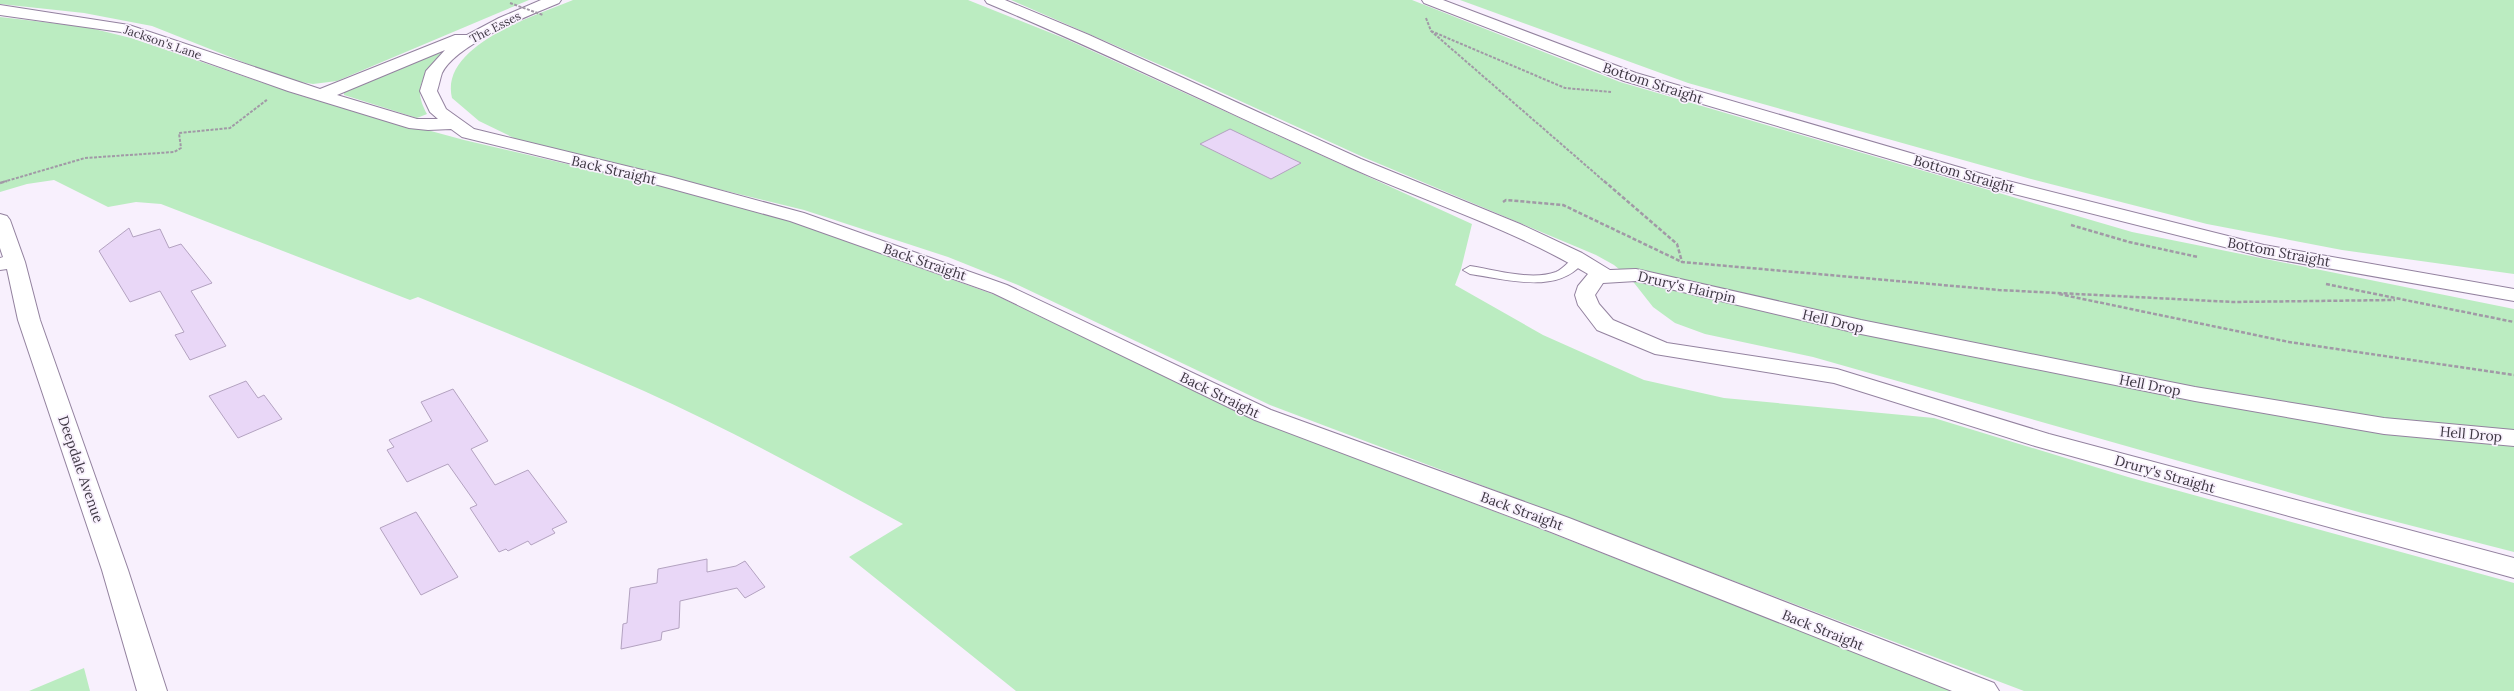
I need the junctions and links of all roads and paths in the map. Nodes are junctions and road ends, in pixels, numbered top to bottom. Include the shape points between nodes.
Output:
1 (554, 0) edge
2 (992, 0) edge
3 (510, 3) dead end
4 (1426, 7) edge
5 (0, 10) edge
6 (543, 15) dead end
7 (472, 36) junction
8 (294, 87) junction
9 (322, 96) junction
10 (450, 124) junction
11 (0, 183) edge
12 (1506, 200) dead end
13 (0, 220) edge
14 (1579, 260) junction
15 (1682, 262) junction
16 (8, 263) edge
17 (1470, 270) dead end
18 (1604, 275) junction
19 (2050, 292) junction
20 (2514, 295) edge
21 (2401, 300) dead end
22 (1790, 311) joint
23 (2514, 375) edge
24 (2514, 438) edge
25 (2514, 568) edge
26 (152, 691) edge
27 (1984, 691) edge

1 - 7 street, The Esses
2 - 14 street via 1160,72 1356,163 1536,238
3 - 6 path, bridge
4 - 15 path via 1431,31 1677,244
4 - 20 street, Bottom Straight via 1630,77 1989,182 2190,234 2264,250
5 - 8 street, Jackson's Lane via 124,28
7 - 9 street via 459,39
7 - 10 street, The Esses via 443,62 430,84 431,104
8 - 9 street, Jackson's Lane
8 - 11 path via 256,106 230,128 179,133 181,148 174,152 89,157
9 - 10 street, Jackson's Lane via 421,125
10 - 27 street, Back Straight via 468,134 495,142 664,182 797,218 1000,289 1263,415 1560,525
12 - 15 path via 1563,205
13 - 16 street
14 - 17 lane via 1565,273 1550,277
14 - 18 street
15 - 19 path
16 - 26 street, Deepdale Avenue via 30,320 115,570
18 - 22 street, Drury's Hairpin via 1636,275
18 - 25 street, Drury's Straight via 1597,277 1588,286 1585,296 1596,316 1605,325 1621,333 1663,349 1819,372 1904,395 2043,440
19 - 21 path via 2233,302
19 - 23 path via 2289,342
22 - 24 street, Hell Drop via 2194,394 2384,426

